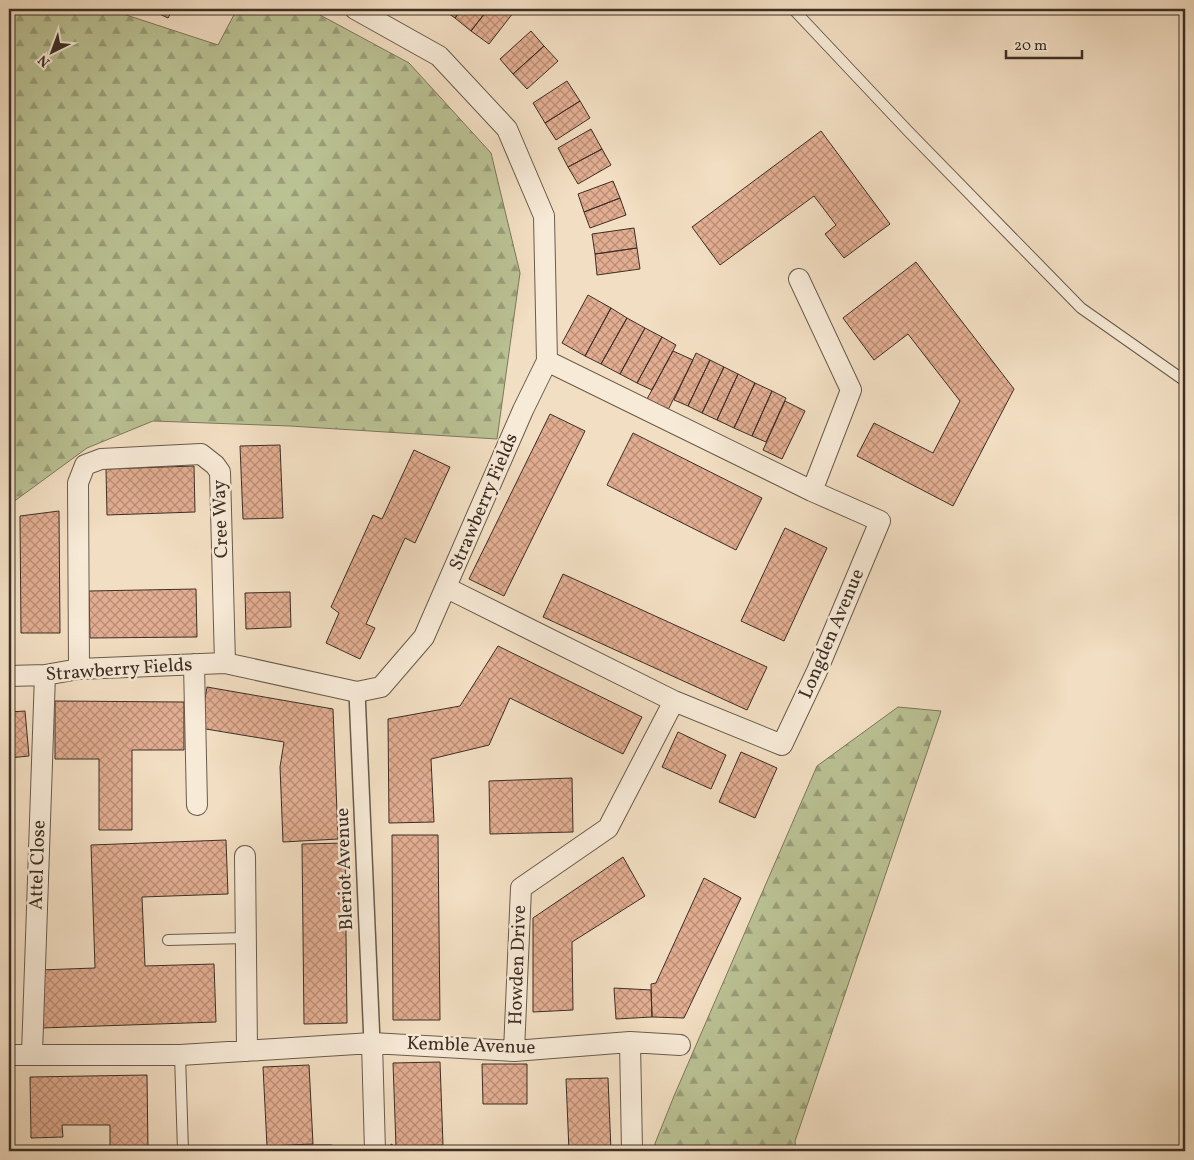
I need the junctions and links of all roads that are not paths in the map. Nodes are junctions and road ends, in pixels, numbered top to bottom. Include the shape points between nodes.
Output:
1 (355, 9) edge
2 (793, 9) edge
3 (798, 279) dead end
4 (547, 361) junction
5 (1185, 380) edge
6 (812, 491) junction
7 (447, 588) junction
8 (225, 663) junction
9 (194, 664) junction
10 (79, 669) junction
11 (44, 675) junction
12 (9, 676) edge
13 (357, 692) junction
14 (674, 701) junction
15 (198, 804) dead end
16 (245, 856) dead end
17 (245, 938) junction
18 (168, 940) dead end
19 (630, 1042) junction
20 (372, 1043) junction
21 (680, 1045) dead end
22 (247, 1051) junction
23 (514, 1051) junction
24 (32, 1054) junction
25 (180, 1054) junction
26 (9, 1055) edge
27 (183, 1151) edge
28 (375, 1151) edge
29 (632, 1151) edge

1 - 4 street, Strawberry Fields via 439,56 507,129 544,216
2 - 5 lane via 908,132 1081,308
3 - 6 street via 851,390
4 - 6 street, Longden Avenue
4 - 7 street, Strawberry Fields
6 - 14 street, Longden Avenue via 880,521 818,671 782,745
7 - 13 street, Strawberry Fields via 424,637 381,686
7 - 14 street, Longden Avenue
8 - 9 street, Strawberry Fields
8 - 10 street, Cree Way via 220,472 200,454 101,459 85,465 78,483
8 - 13 street, Strawberry Fields
9 - 10 street, Strawberry Fields
9 - 15 street
10 - 11 street, Strawberry Fields
11 - 12 street, Strawberry Fields
11 - 24 street, Attel Close
13 - 20 street, Bleriot Avenue
14 - 23 street, Howden Drive via 608,828 521,888
16 - 17 street
17 - 18 lane
17 - 22 street
19 - 21 street, Kemble Avenue
19 - 23 street, Kemble Avenue
19 - 29 street
20 - 22 street
20 - 23 street, Kemble Avenue
20 - 28 street
22 - 25 street
24 - 25 street
24 - 26 street
25 - 27 lane

